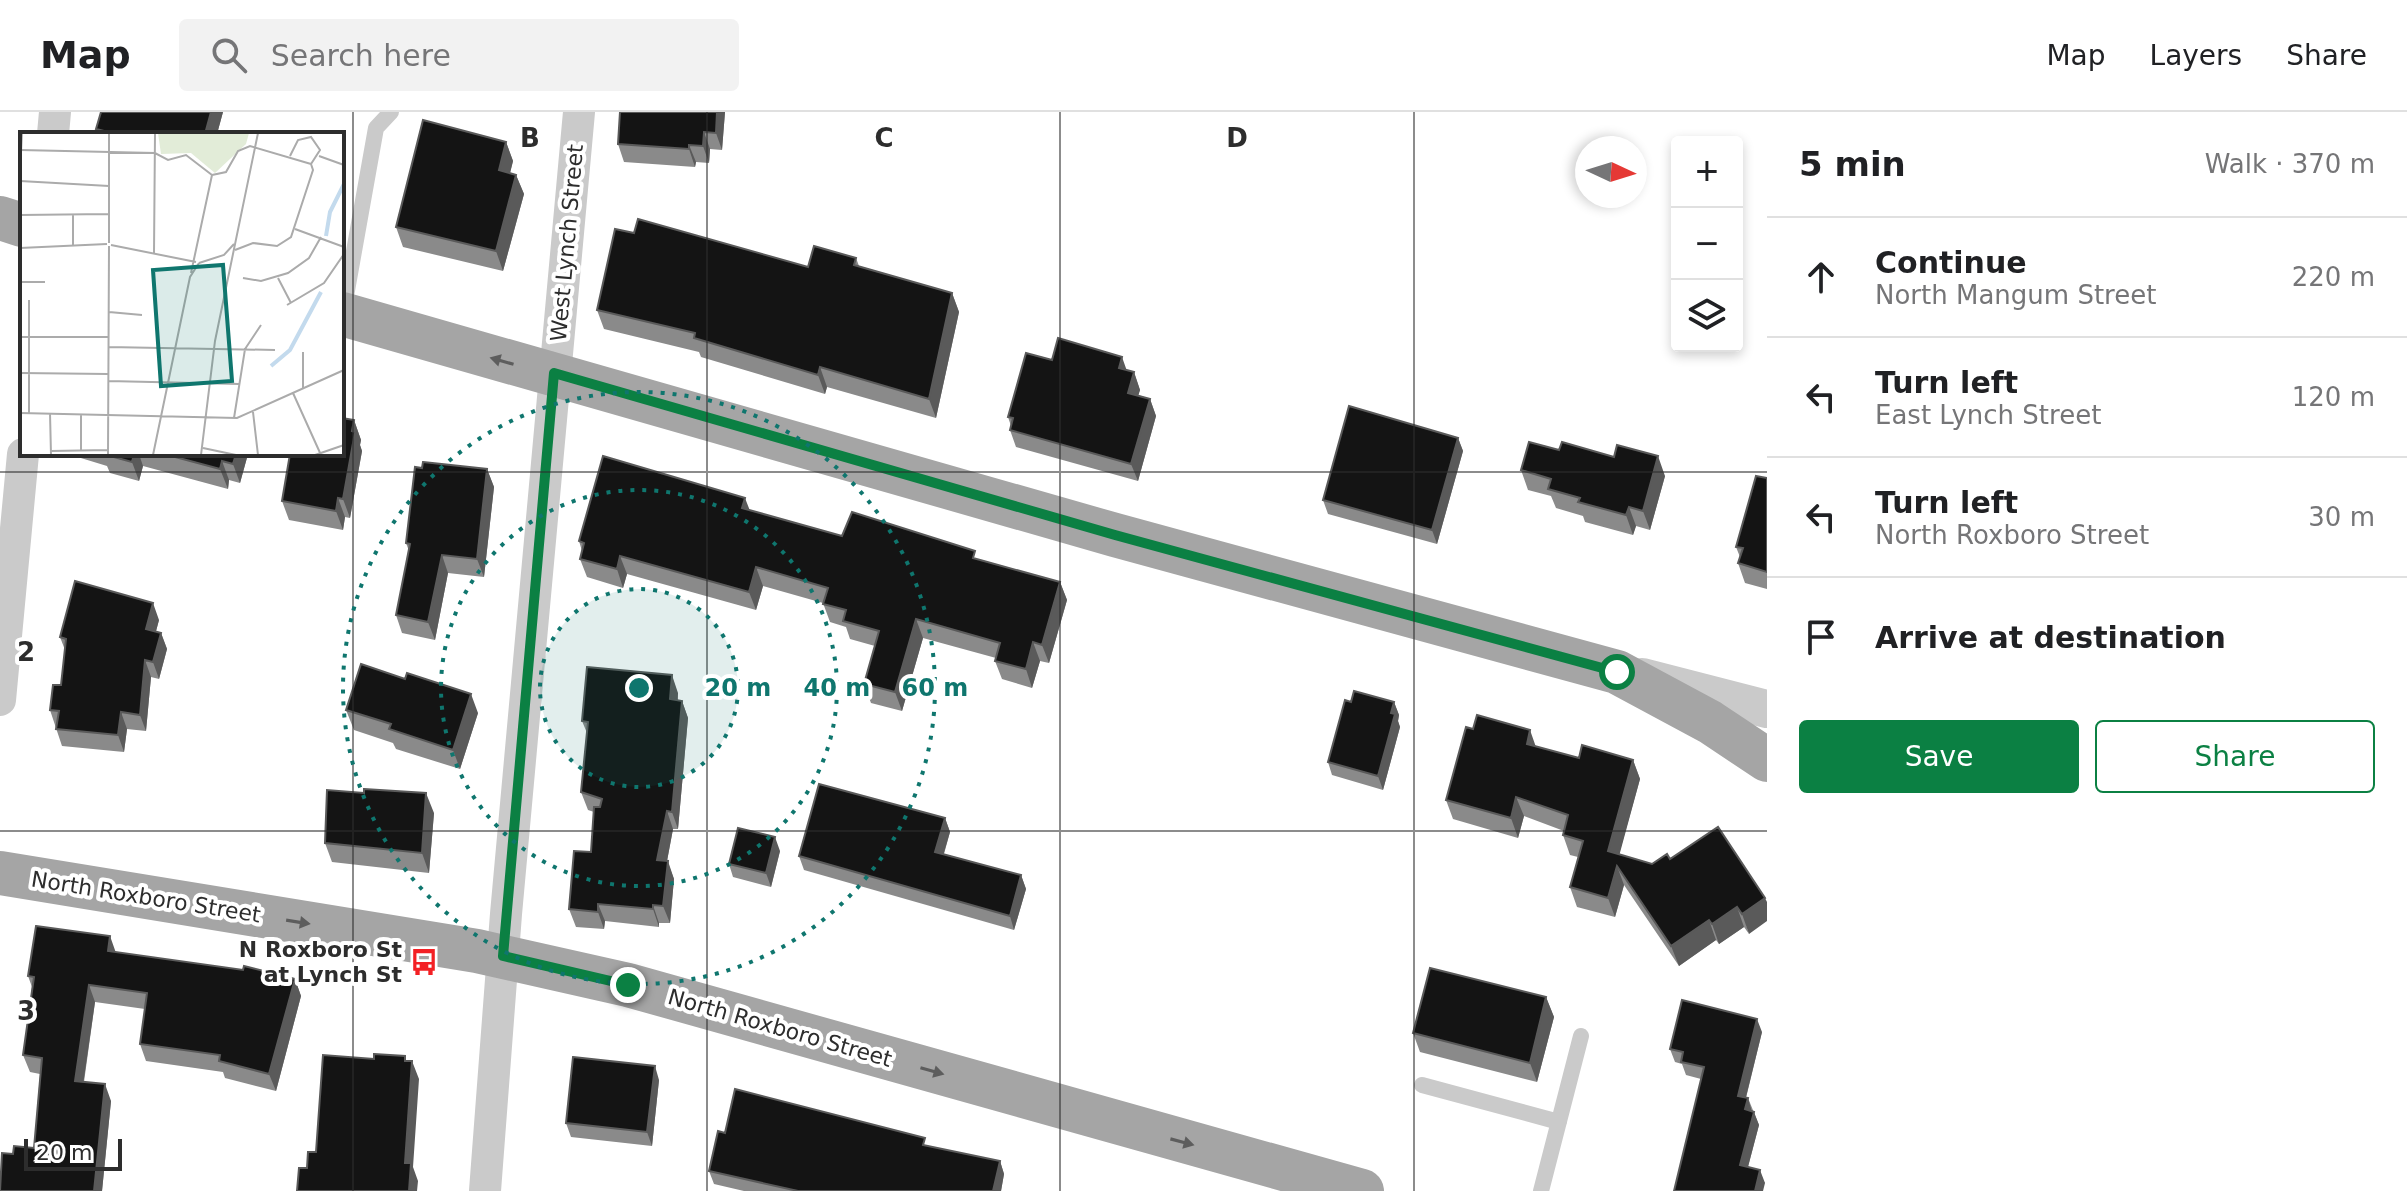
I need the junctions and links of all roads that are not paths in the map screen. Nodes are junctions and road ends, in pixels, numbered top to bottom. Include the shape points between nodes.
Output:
1 (55, 112) edge
2 (391, 112) edge
3 (579, 112) edge
4 (53, 132) edge
5 (0, 218) edge
6 (20, 224) edge
7 (344, 303) edge
8 (344, 315) edge
9 (554, 373) junction
10 (23, 456) edge
11 (1617, 672) junction
12 (0, 700) edge
13 (1767, 709) edge
14 (1767, 760) edge
15 (0, 873) edge
16 (503, 956) junction
17 (1581, 1036) dead end
18 (1422, 1085) dead end
19 (1559, 1122) junction
20 (485, 1191) edge
21 (1362, 1191) edge
22 (1541, 1191) edge

1 - 4 street
2 - 7 lane via 376,128
3 - 9 street, West Lynch Street
5 - 6 main road
9 -> 8 main road
9 - 11 main road via 1115,535
9 - 16 street, West Lynch Street
10 - 12 street
11 - 13 street
11 - 14 main road
15 -> 16 main road, North Roxboro Street
16 - 20 street, West Lynch Street
16 -> 21 main road, North Roxboro Street via 628,985
17 - 19 lane
18 - 19 lane
19 - 22 lane

